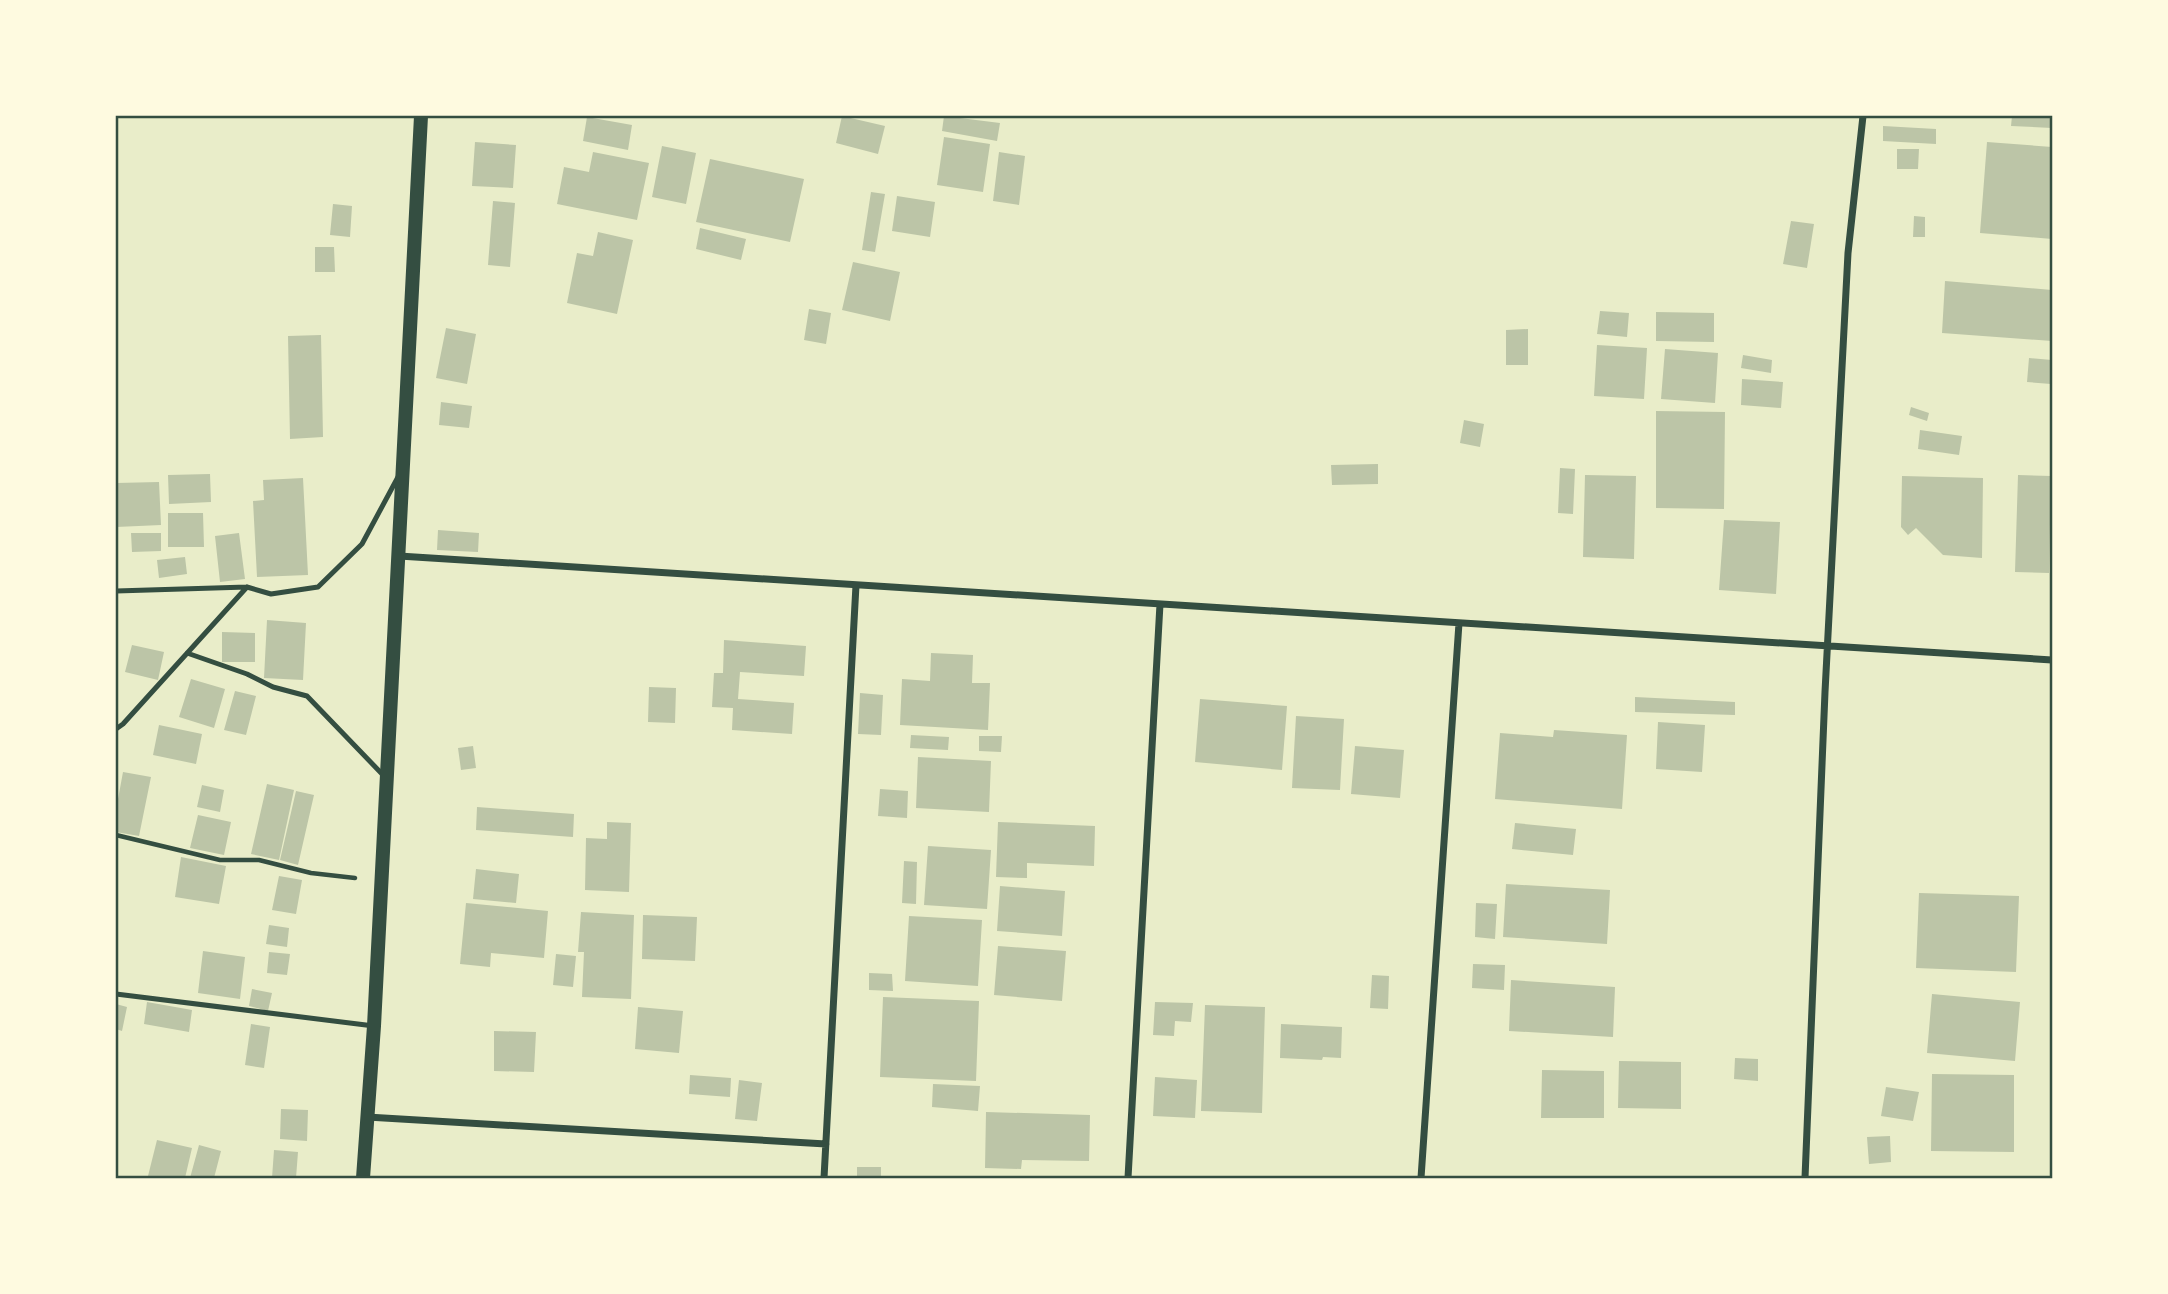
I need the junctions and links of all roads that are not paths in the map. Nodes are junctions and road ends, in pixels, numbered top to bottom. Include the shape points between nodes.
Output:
1 (421, 116) edge
2 (1863, 116) edge
3 (403, 468) junction
4 (398, 556) junction
5 (856, 585) junction
6 (247, 587) junction
7 (116, 591) edge
8 (1160, 604) junction
9 (1459, 623) junction
10 (1827, 644) junction
11 (187, 653) junction
12 (2053, 660) edge
13 (116, 729) edge
14 (386, 779) junction
15 (116, 994) edge
16 (374, 1026) junction
17 (367, 1117) junction
18 (826, 1144) junction
19 (363, 1178) edge
20 (824, 1178) edge
21 (1128, 1178) edge
22 (1421, 1178) edge
23 (1805, 1178) edge

1 - 3 main road
2 - 10 street via 1848,253
3 - 4 main road
3 - 6 lane via 362,544 318,587 271,594
4 - 5 street
4 - 14 main road
5 - 8 street
5 - 18 street
6 - 7 lane
6 - 11 lane
8 - 9 street
8 - 21 street
9 - 10 street
9 - 22 street
10 - 12 street
10 - 23 street
11 - 13 lane
11 - 14 lane via 307,696
14 - 16 main road
15 - 16 lane
16 - 17 main road
17 - 18 street
17 - 19 main road
18 - 20 street

